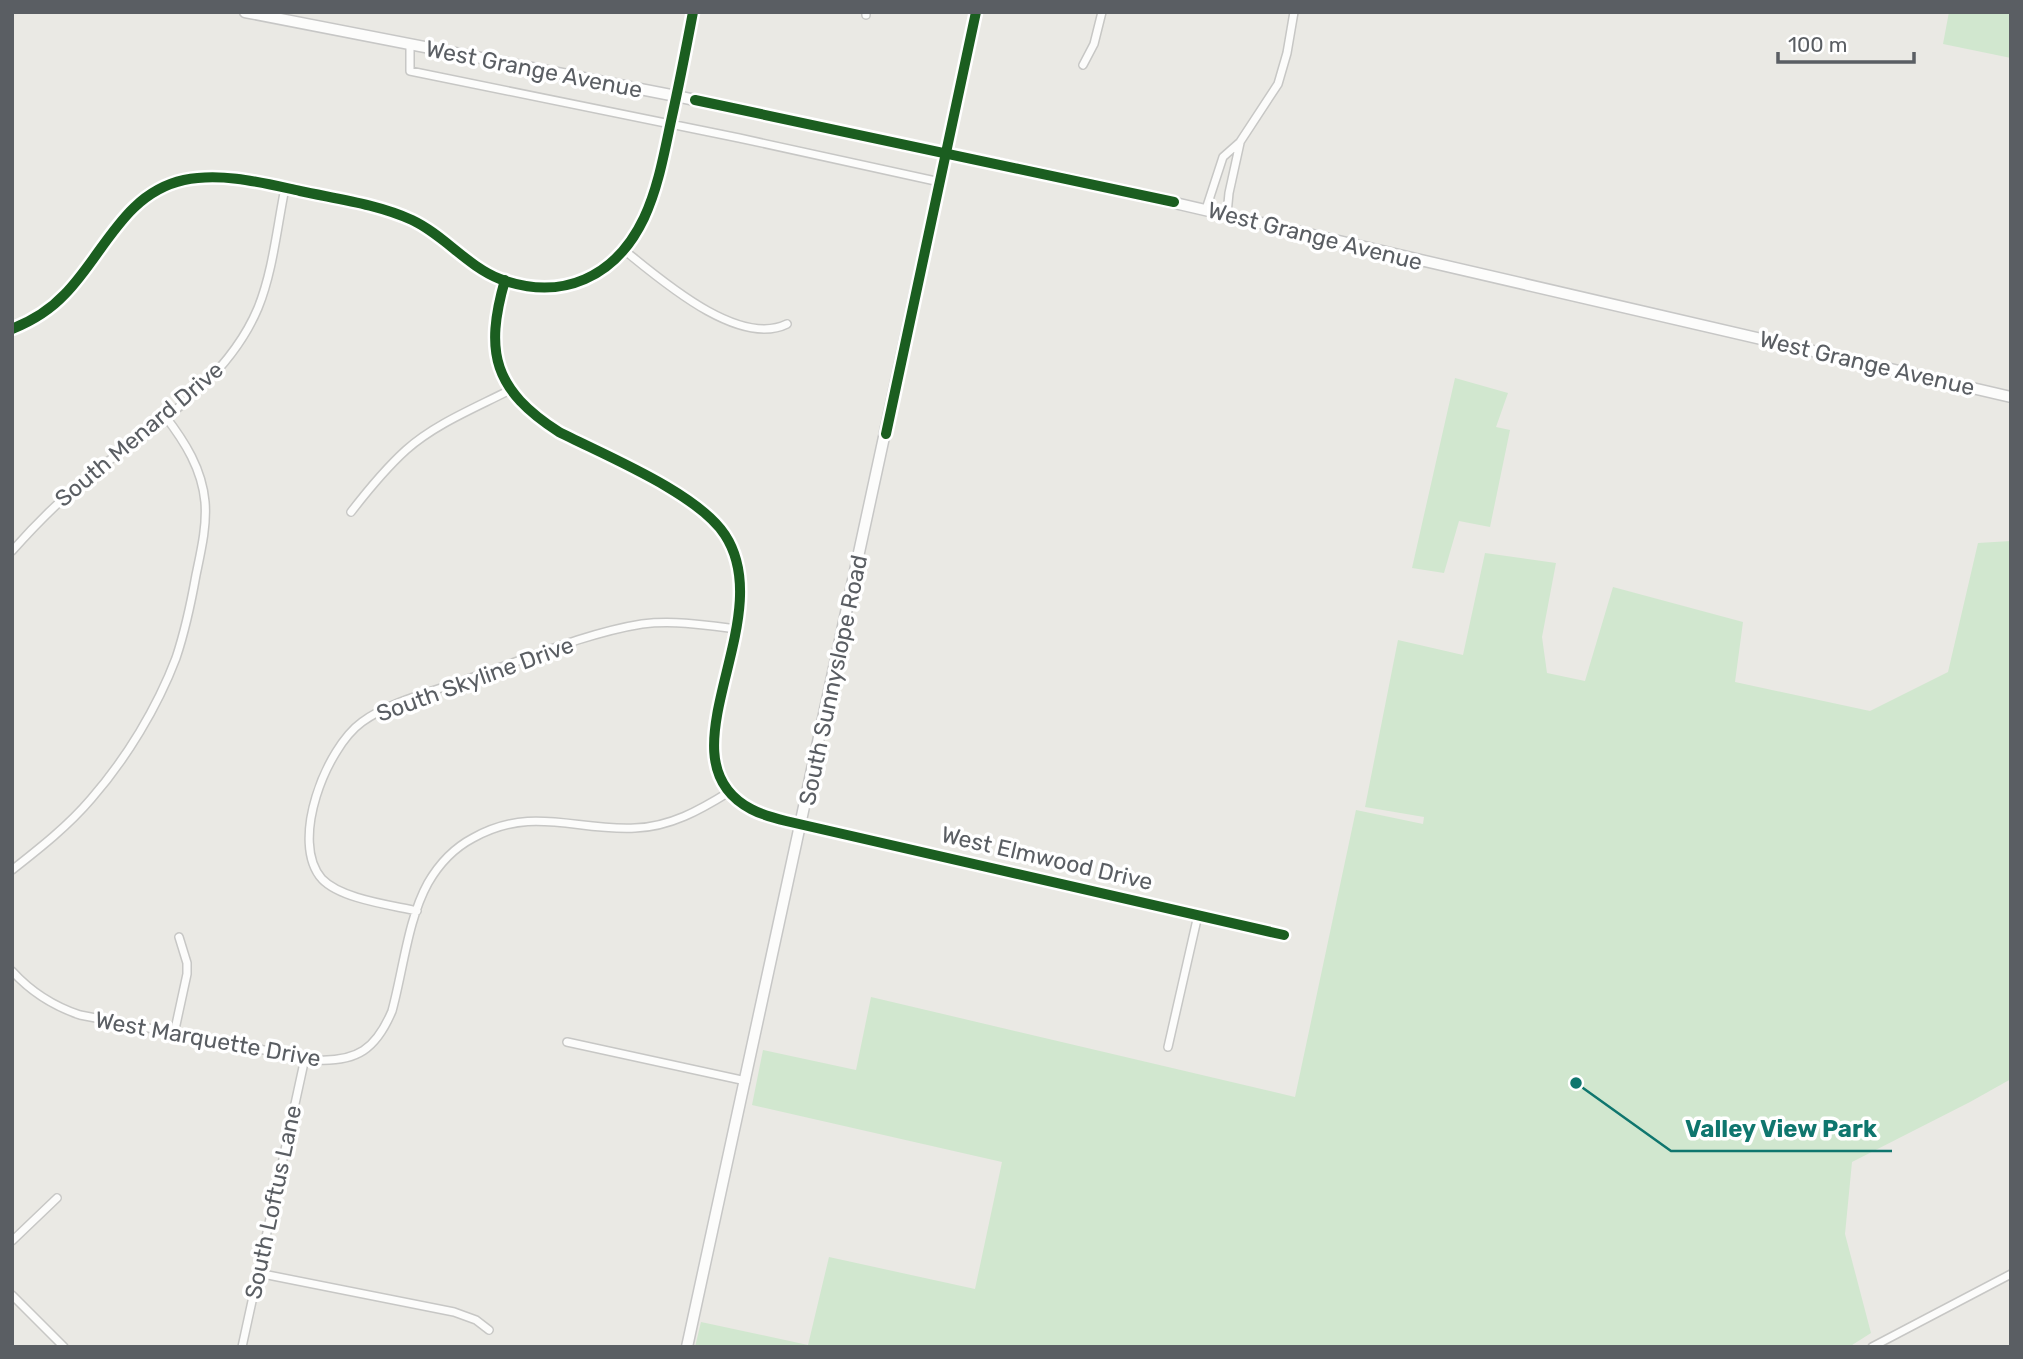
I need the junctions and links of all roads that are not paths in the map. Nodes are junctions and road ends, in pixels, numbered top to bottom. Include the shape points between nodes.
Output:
1 (245, 12) edge
2 (693, 12) edge
3 (976, 12) edge
4 (1102, 12) edge
5 (1294, 12) edge
6 (410, 45) junction
7 (1083, 65) dead end
8 (676, 96) junction
9 (670, 124) junction
10 (1240, 142) junction
11 (947, 153) junction
12 (940, 183) junction
13 (285, 188) junction
14 (1206, 209) junction
15 (1227, 214) junction
16 (624, 250) junction
17 (505, 280) junction
18 (787, 324) dead end
19 (12, 329) edge
20 (510, 390) junction
21 (2011, 397) edge
22 (165, 416) junction
23 (351, 512) dead end
24 (12, 551) edge
25 (737, 629) junction
26 (729, 792) junction
27 (801, 824) junction
28 (12, 870) edge
29 (417, 911) junction
30 (1198, 915) junction
31 (1284, 935) dead end
32 (179, 937) dead end
33 (12, 971) edge
34 (174, 1034) junction
35 (567, 1042) dead end
36 (1168, 1048) dead end
37 (304, 1058) junction
38 (746, 1081) junction
39 (57, 1198) dead end
40 (12, 1241) edge
41 (258, 1273) junction
42 (2011, 1274) edge
43 (12, 1295) edge
44 (489, 1331) dead end
45 (64, 1347) edge
46 (242, 1347) edge
47 (687, 1347) edge
48 (1872, 1347) edge

1 - 6 street, West Grange Avenue
2 - 8 street
3 - 11 street, South Sunnyslope Road
4 - 7 street
5 - 10 street via 1278,84
6 - 8 street, West Grange Avenue
6 - 9 street, West Grange Avenue via 410,71
8 - 9 street
8 - 11 street, West Grange Avenue
9 - 12 street, West Grange Avenue
9 - 16 street via 646,215
10 - 14 street via 1223,157
10 - 15 street
11 - 12 street, South Sunnyslope Road
11 - 14 street, West Grange Avenue
12 - 27 street, South Sunnyslope Road
13 - 17 street via 412,220 484,271
13 - 19 street via 214,177 184,180 150,194 114,229 57,302
13 - 22 street, South Menard Drive via 264,289 246,332 215,375
14 - 15 street, West Grange Avenue
15 - 21 street, West Grange Avenue
16 - 17 street via 578,283 537,288
16 - 18 street via 720,317 758,330
17 - 20 street via 495,313 494,345
20 - 23 street via 444,424 406,450
20 - 25 street via 548,425 674,491 719,527 739,568
22 - 24 street, South Menard Drive via 51,509
22 - 28 street via 194,459 205,499 202,548 179,647 140,731 104,783 62,828
25 - 26 street via 713,744 717,770
25 - 29 street, South Skyline Drive via 671,622 604,633 396,705 360,723 334,753 322,779 309,849 315,868 333,888
26 - 27 street, West Elmwood Drive via 751,810
26 - 29 street, West Marquette Drive via 692,813 652,827 530,820 485,831 448,856 428,883
27 - 30 street, West Elmwood Drive
27 - 38 street, South Sunnyslope Road
29 - 37 street, West Marquette Drive via 392,1011 377,1040 351,1058
30 - 31 street, West Elmwood Drive
30 - 36 street
32 - 34 street via 187,974
33 - 34 street, West Marquette Drive via 38,996 80,1016
34 - 37 street, West Marquette Drive
35 - 38 street
37 - 41 street, South Loftus Lane
38 - 47 street, South Sunnyslope Road
39 - 40 street
41 - 44 street via 454,1312
41 - 46 street, South Loftus Lane
42 - 48 street
43 - 45 street

